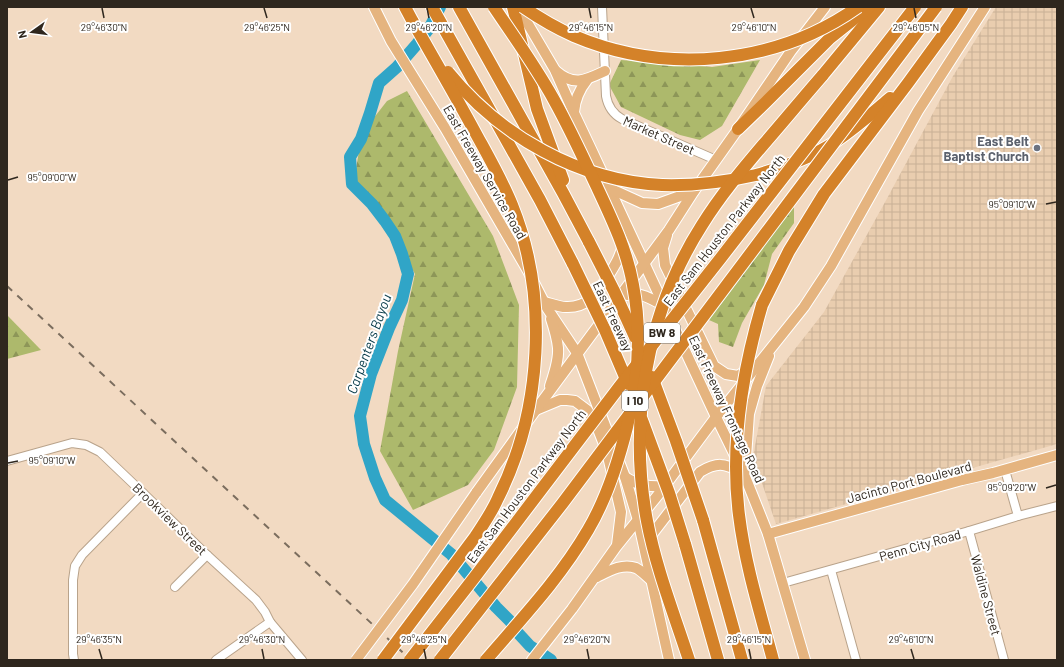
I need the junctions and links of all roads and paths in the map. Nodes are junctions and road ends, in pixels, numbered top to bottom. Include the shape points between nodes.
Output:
1 (374, 7) edge
2 (404, 7) edge
3 (432, 7) edge
4 (459, 7) edge
5 (494, 7) edge
6 (512, 7) edge
7 (518, 7) edge
8 (524, 7) edge
9 (602, 7) edge
10 (825, 7) edge
11 (858, 7) edge
12 (869, 7) edge
13 (879, 7) edge
14 (915, 7) edge
15 (936, 7) edge
16 (962, 7) edge
17 (985, 7) edge
18 (413, 22) junction
19 (556, 70) junction
20 (605, 70) junction
21 (587, 80) junction
22 (908, 83) junction
23 (574, 113) junction
24 (738, 129) junction
25 (716, 160) junction
26 (609, 188) junction
27 (694, 191) junction
28 (577, 218) junction
29 (625, 222) junction
30 (669, 230) junction
31 (644, 264) junction
32 (620, 296) junction
33 (546, 305) junction
34 (664, 306) junction
35 (774, 345) junction
36 (577, 353) junction
37 (761, 360) junction
38 (548, 393) junction
39 (535, 411) junction
40 (716, 417) junction
41 (1057, 455) edge
42 (7, 461) edge
43 (1005, 470) junction
44 (744, 474) junction
45 (625, 477) junction
46 (664, 486) junction
47 (144, 493) junction
48 (1057, 506) edge
49 (1018, 516) junction
50 (638, 520) junction
51 (969, 531) junction
52 (768, 534) junction
53 (616, 547) junction
54 (207, 555) junction
55 (646, 558) junction
56 (831, 570) junction
57 (595, 578) junction
58 (651, 580) junction
59 (783, 583) junction
60 (175, 587) dead end
61 (270, 622) junction
62 (74, 660) edge
63 (216, 660) edge
64 (302, 660) edge
65 (356, 660) edge
66 (383, 660) edge
67 (410, 660) edge
68 (440, 660) edge
69 (486, 660) edge
70 (532, 660) edge
71 (669, 660) edge
72 (689, 660) edge
73 (718, 660) edge
74 (742, 660) edge
75 (773, 660) edge
76 (805, 660) edge
77 (856, 660) edge
78 (1004, 660) edge

1 - 33 main road, East Freeway Service Road via 391,41 445,128
2 - 18 highway
3 - 73 highway, East Freeway / I 10, bridge via 540,200 605,330 660,467
4 - 28 highway, East Freeway / I 10
5 - 69 highway, bridge via 554,99 617,232 633,285 638,356 632,402 622,446 602,505 560,573
6 - 28 highway via 537,109
7 - 19 main road, East Freeway Frontage Road
8 - 11 highway, bridge via 561,30 597,45 639,55 692,60 744,55 793,42 820,30
9 - 20 street, Market Street
10 - 24 main road via 791,51
12 - 24 highway via 830,38
13 - 72 highway, bridge via 717,202 686,251 659,320 647,366 642,402 641,472 651,538
14 - 67 highway, East Sam Houston Parkway North / BW 8, bridge
15 - 68 highway, BW 8, bridge via 571,492
16 - 22 highway
17 - 35 main road via 918,111 831,266 804,307
18 - 22 highway, bridge via 460,86 493,118 510,130 558,158 585,169 606,176 650,184 721,182 756,175 796,162 827,147
18 - 66 highway, bridge via 502,181 520,225 526,246 535,308 536,351 530,399 522,434 498,499 475,537
19 - 21 main road via 573,80
19 - 23 main road, East Freeway Frontage Road
20 - 21 main road
20 - 25 street, Market Street via 606,96 610,108 617,116
21 - 23 main road via 578,93
22 - 75 highway, bridge via 824,194 806,223 762,305 753,336 737,432 736,478 739,515 747,559
23 - 26 main road, East Freeway Frontage Road
24 - 25 main road
25 - 27 main road
26 - 27 main road via 642,202 658,204
26 - 29 main road, East Freeway Frontage Road
27 - 30 main road
28 - 74 highway, East Freeway / I 10, bridge via 617,298 676,441 703,520
29 - 31 main road, East Freeway Frontage Road
29 - 33 main road via 622,251 596,295 586,303 566,308
30 - 31 main road
30 - 37 main road via 663,248 665,265 714,366 726,374 738,376
31 - 32 main road
31 - 34 main road, East Freeway Frontage Road
32 - 34 main road via 640,294
32 - 36 main road
33 - 36 main road
33 - 38 main road via 558,348
34 - 40 main road, East Freeway Frontage Road
35 - 37 main road
35 - 44 main road via 757,386 749,414
36 - 38 main road
36 - 45 main road
37 - 40 main road
38 - 39 main road
39 - 53 main road via 560,400 575,401 587,410 596,424 607,452 621,512
39 - 65 main road, bridge
40 - 44 main road, East Freeway Frontage Road
40 - 46 main road
41 - 43 main road, Jacinto Port Boulevard
42 - 47 street, Brookview Street via 79,443 100,452
43 - 49 street
43 - 52 main road, Jacinto Port Boulevard
44 - 52 main road, East Freeway Frontage Road
44 - 55 main road via 724,465 712,466 700,472 653,533
45 - 46 main road via 651,487
45 - 50 main road
46 - 50 main road
47 - 54 street, Brookview Street
47 - 62 street via 82,555 75,566 72,580
48 - 49 street, Penn City Road
49 - 51 street, Penn City Road
50 - 53 main road
50 - 55 main road
51 - 56 street, Penn City Road
51 - 78 street, Waldine Street
52 - 59 main road, East Freeway Frontage Road
53 - 57 main road
54 - 60 street
54 - 61 street, Brookview Street via 256,600
55 - 58 main road
56 - 59 street, Penn City Road
56 - 77 street
57 - 58 main road via 611,569 630,567 638,569
57 - 70 main road
58 - 71 main road
59 - 76 main road, East Freeway Frontage Road
61 - 63 street
61 - 64 street, Brookview Street

